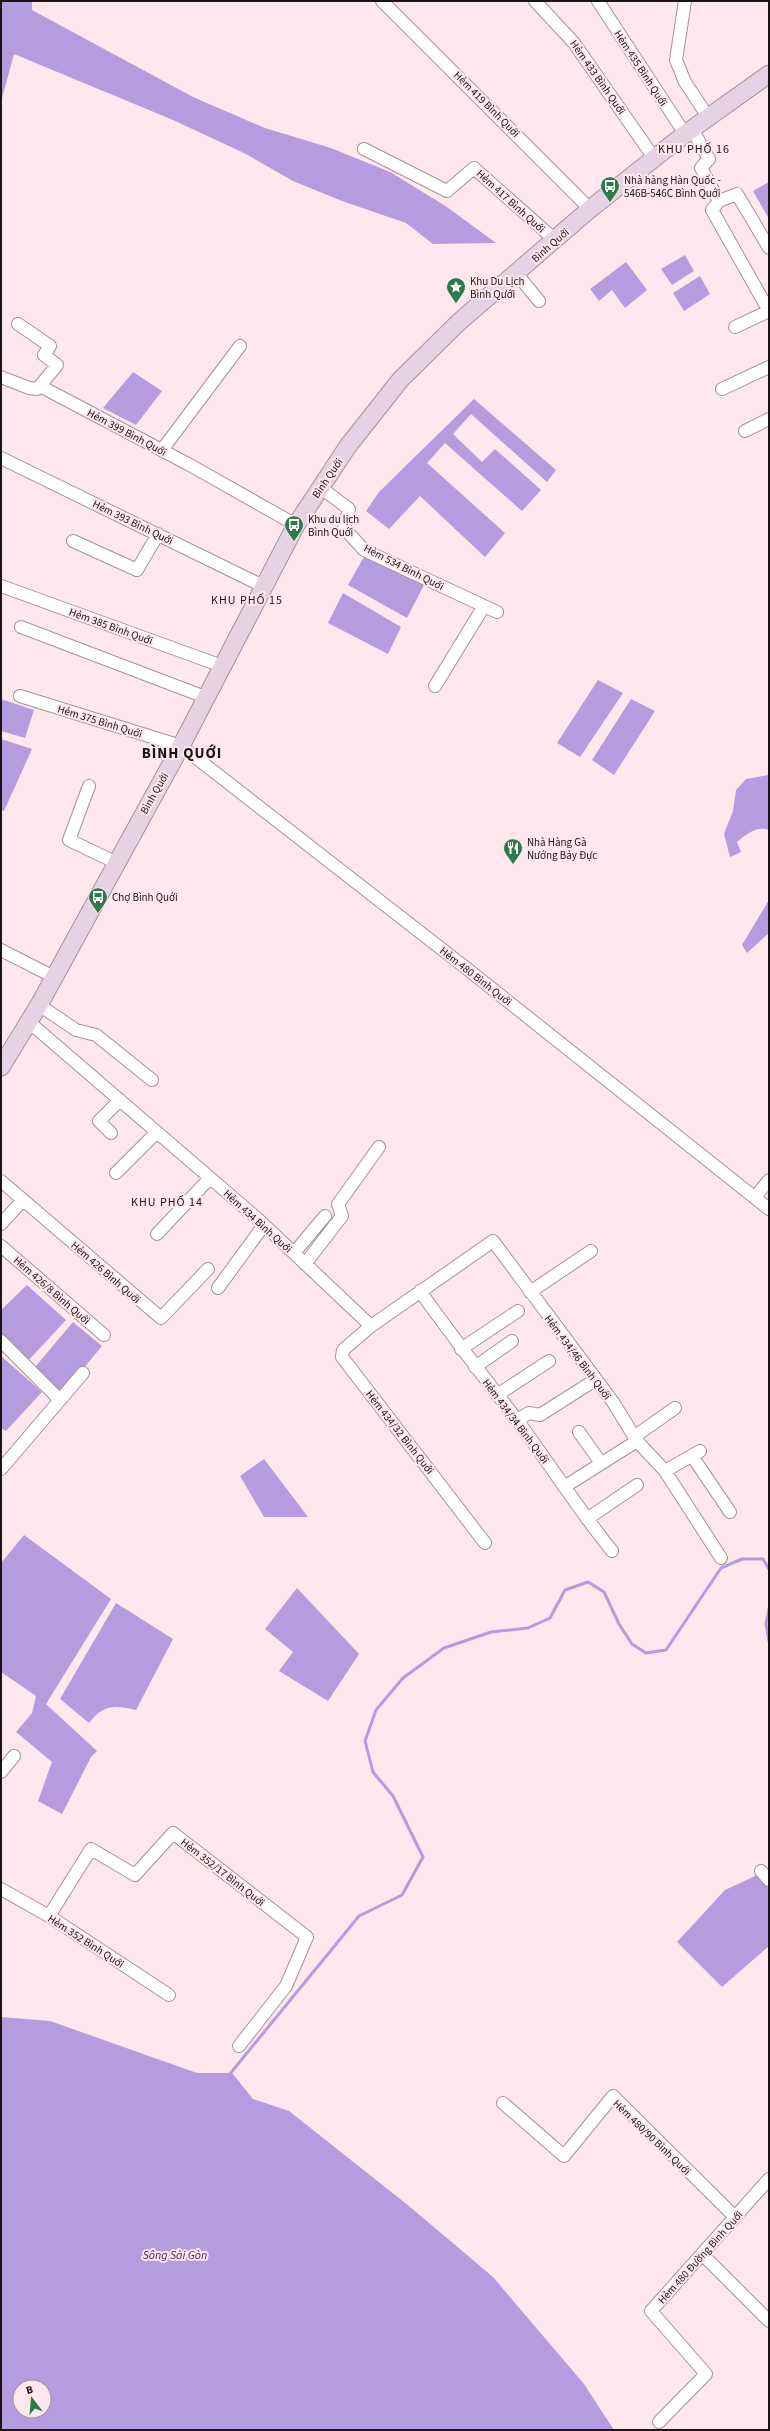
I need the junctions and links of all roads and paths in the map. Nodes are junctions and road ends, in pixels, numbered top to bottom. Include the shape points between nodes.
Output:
1 (382, 1) edge
2 (535, 1) edge
3 (598, 1) edge
4 (685, 1) edge
5 (769, 74) edge
6 (708, 117) junction
7 (688, 132) junction
8 (364, 149) dead end
9 (654, 158) junction
10 (720, 201) junction
11 (590, 209) junction
12 (555, 240) junction
13 (769, 248) edge
14 (516, 273) junction
15 (539, 301) dead end
16 (769, 311) edge
17 (18, 324) dead end
18 (735, 327) dead end
19 (240, 346) dead end
20 (769, 367) edge
21 (1, 377) edge
22 (40, 386) junction
23 (722, 389) dead end
24 (769, 419) edge
25 (745, 431) dead end
26 (162, 450) junction
27 (1, 458) edge
28 (320, 487) junction
29 (296, 525) junction
30 (158, 534) junction
31 (73, 541) dead end
32 (1, 586) edge
33 (265, 587) junction
34 (484, 606) junction
35 (497, 612) dead end
36 (21, 627) dead end
37 (222, 666) junction
38 (435, 686) dead end
39 (20, 696) dead end
40 (206, 697) junction
41 (181, 746) junction
42 (89, 786) dead end
43 (115, 862) junction
44 (1, 950) edge
45 (54, 977) junction
46 (39, 1005) junction
47 (29, 1022) junction
48 (1, 1067) edge
49 (152, 1080) dead end
50 (120, 1100) junction
51 (157, 1132) junction
52 (111, 1133) dead end
53 (379, 1148) dead end
54 (116, 1173) dead end
55 (210, 1178) junction
56 (769, 1180) edge
57 (1, 1181) edge
58 (755, 1197) junction
59 (23, 1200) junction
60 (769, 1209) edge
61 (325, 1216) dead end
62 (1, 1224) edge
63 (264, 1225) junction
64 (157, 1234) dead end
65 (1, 1246) edge
66 (591, 1251) dead end
67 (294, 1253) junction
68 (305, 1264) junction
69 (208, 1269) dead end
70 (218, 1288) dead end
71 (420, 1291) junction
72 (530, 1292) junction
73 (518, 1311) dead end
74 (371, 1326) junction
75 (104, 1335) dead end
76 (1, 1341) edge
77 (512, 1341) dead end
78 (461, 1349) junction
79 (549, 1361) dead end
80 (475, 1367) junction
81 (83, 1373) dead end
82 (595, 1380) junction
83 (497, 1395) junction
84 (60, 1400) junction
85 (675, 1408) dead end
86 (517, 1420) junction
87 (579, 1432) dead end
88 (636, 1439) junction
89 (601, 1463) junction
90 (1, 1469) edge
91 (665, 1471) junction
92 (637, 1485) dead end
93 (564, 1487) junction
94 (730, 1512) dead end
95 (587, 1519) junction
96 (485, 1543) dead end
97 (612, 1551) dead end
98 (721, 1558) dead end
99 (14, 1756) dead end
100 (1, 1772) edge
101 (761, 1871) dead end
102 (769, 1880) edge
103 (1, 1890) edge
104 (49, 1916) junction
105 (169, 1996) dead end
106 (239, 2046) dead end
107 (503, 2103) dead end
108 (769, 2179) edge
109 (735, 2217) junction
110 (702, 2254) junction
111 (769, 2321) edge
112 (659, 2422) dead end

1 - 11 street, Hẻm 419 Bình Quới
2 - 9 street, Hẻm 433 Bình Quới via 574,43
3 - 7 street, Hẻm 435 Bình Quới
4 - 6 street via 676,60 685,82
5 - 6 main road, Bình Quới
6 - 7 main road, Bình Quới
7 - 9 main road, Bình Quới
7 - 10 street, Hẻm 435 Bình Quới via 709,159 701,168
8 - 12 street, Hẻm 417 Bình Quới via 447,191 474,168
9 - 11 main road, Bình Quới
10 - 13 street via 737,194
10 - 16 street via 712,210
11 - 12 main road, Bình Quới
12 - 14 main road, Bình Quới
14 - 15 street
14 - 28 main road, Bình Quới via 459,322 401,379 348,446
16 - 18 street
17 - 22 street via 50,346 44,355 57,365
19 - 26 street
20 - 23 street
21 - 22 street via 29,388 37,389
22 - 26 street, Hẻm 399 Bình Quới
24 - 25 street
26 - 29 street, Hẻm 399 Bình Quới
27 - 30 street, Hẻm 393 Bình Quới
28 - 29 main road, Bình Quới
28 - 34 street, Hẻm 534 Bình Quới via 349,509 344,528 364,550
29 - 33 main road, Bình Quới
30 - 31 street via 137,570
30 - 33 street, Hẻm 393 Bình Quới
32 - 37 street, Hẻm 385 Bình Quới
33 - 37 main road, Bình Quới
34 - 35 street, Hẻm 534 Bình Quới
34 - 38 street
36 - 40 street
37 - 40 main road, Bình Quới
39 - 41 street, Hẻm 375 Bình Quới
40 - 41 main road, Bình Quới
41 - 43 main road, Bình Quới
41 - 58 street, Hẻm 480 Bình Quới
42 - 43 street via 69,840
43 - 45 main road, Bình Quới
44 - 45 street
45 - 46 main road, Bình Quới
46 - 47 main road, Bình Quới
46 - 49 street via 76,1030 96,1035
47 - 48 main road, Bình Quới
47 - 50 street, Hẻm 434 Bình Quới
50 - 51 street, Hẻm 434 Bình Quới
50 - 52 street via 99,1121
51 - 54 street
51 - 55 street, Hẻm 434 Bình Quới
53 - 68 street via 338,1204 342,1216
55 - 63 street, Hẻm 434 Bình Quới
55 - 64 street
56 - 58 street
57 - 59 street, Hẻm 426 Bình Quới
58 - 60 street, Hẻm 480 Bình Quới
59 - 62 street
59 - 69 street, Hẻm 426 Bình Quới via 161,1318
61 - 67 street
63 - 67 street, Hẻm 434 Bình Quới
63 - 70 street
65 - 75 street, Hẻm 426/8 Bình Quới
66 - 72 street
67 - 68 street, Hẻm 434 Bình Quới
68 - 74 street, Hẻm 434 Bình Quới
71 - 72 street, Hẻm 434/46 Bình Quới via 493,1241
71 - 74 street
71 - 78 street, Hẻm 434/34 Bình Quới
72 - 82 street, Hẻm 434/46 Bình Quới
73 - 78 street
74 - 96 street, Hẻm 434/32 Bình Quới via 343,1350 342,1357
76 - 84 street
77 - 80 street
78 - 80 street, Hẻm 434/34 Bình Quới
79 - 83 street
80 - 83 street, Hẻm 434/34 Bình Quới
81 - 84 street
82 - 86 street via 540,1415 529,1413
82 - 88 street, Hẻm 434/46 Bình Quới
83 - 86 street, Hẻm 434/34 Bình Quới
84 - 90 street
85 - 88 street
86 - 93 street, Hẻm 434/34 Bình Quới
87 - 89 street
88 - 89 street
88 - 91 street, Hẻm 434/46 Bình Quới
89 - 93 street
91 - 94 street via 696,1453
91 - 98 street, Hẻm 434/46 Bình Quới
92 - 95 street
93 - 95 street, Hẻm 434/34 Bình Quới
95 - 97 street, Hẻm 434/34 Bình Quới
99 - 100 street
101 - 102 street
103 - 104 street, Hẻm 352 Bình Quới
104 - 105 street, Hẻm 352 Bình Quới
104 - 106 street, Hẻm 352/17 Bình Quới via 91,1849 136,1875 173,1833 307,1937 286,1986
107 - 109 street, Hẻm 480/90 Bình Quới via 564,2156 613,2096
108 - 109 street, Hẻm 480 Đường Bình Quới
109 - 110 street, Hẻm 480 Đường Bình Quới
110 - 111 street
110 - 112 street, Hẻm 480 Đường Bình Quới via 651,2311 706,2374

